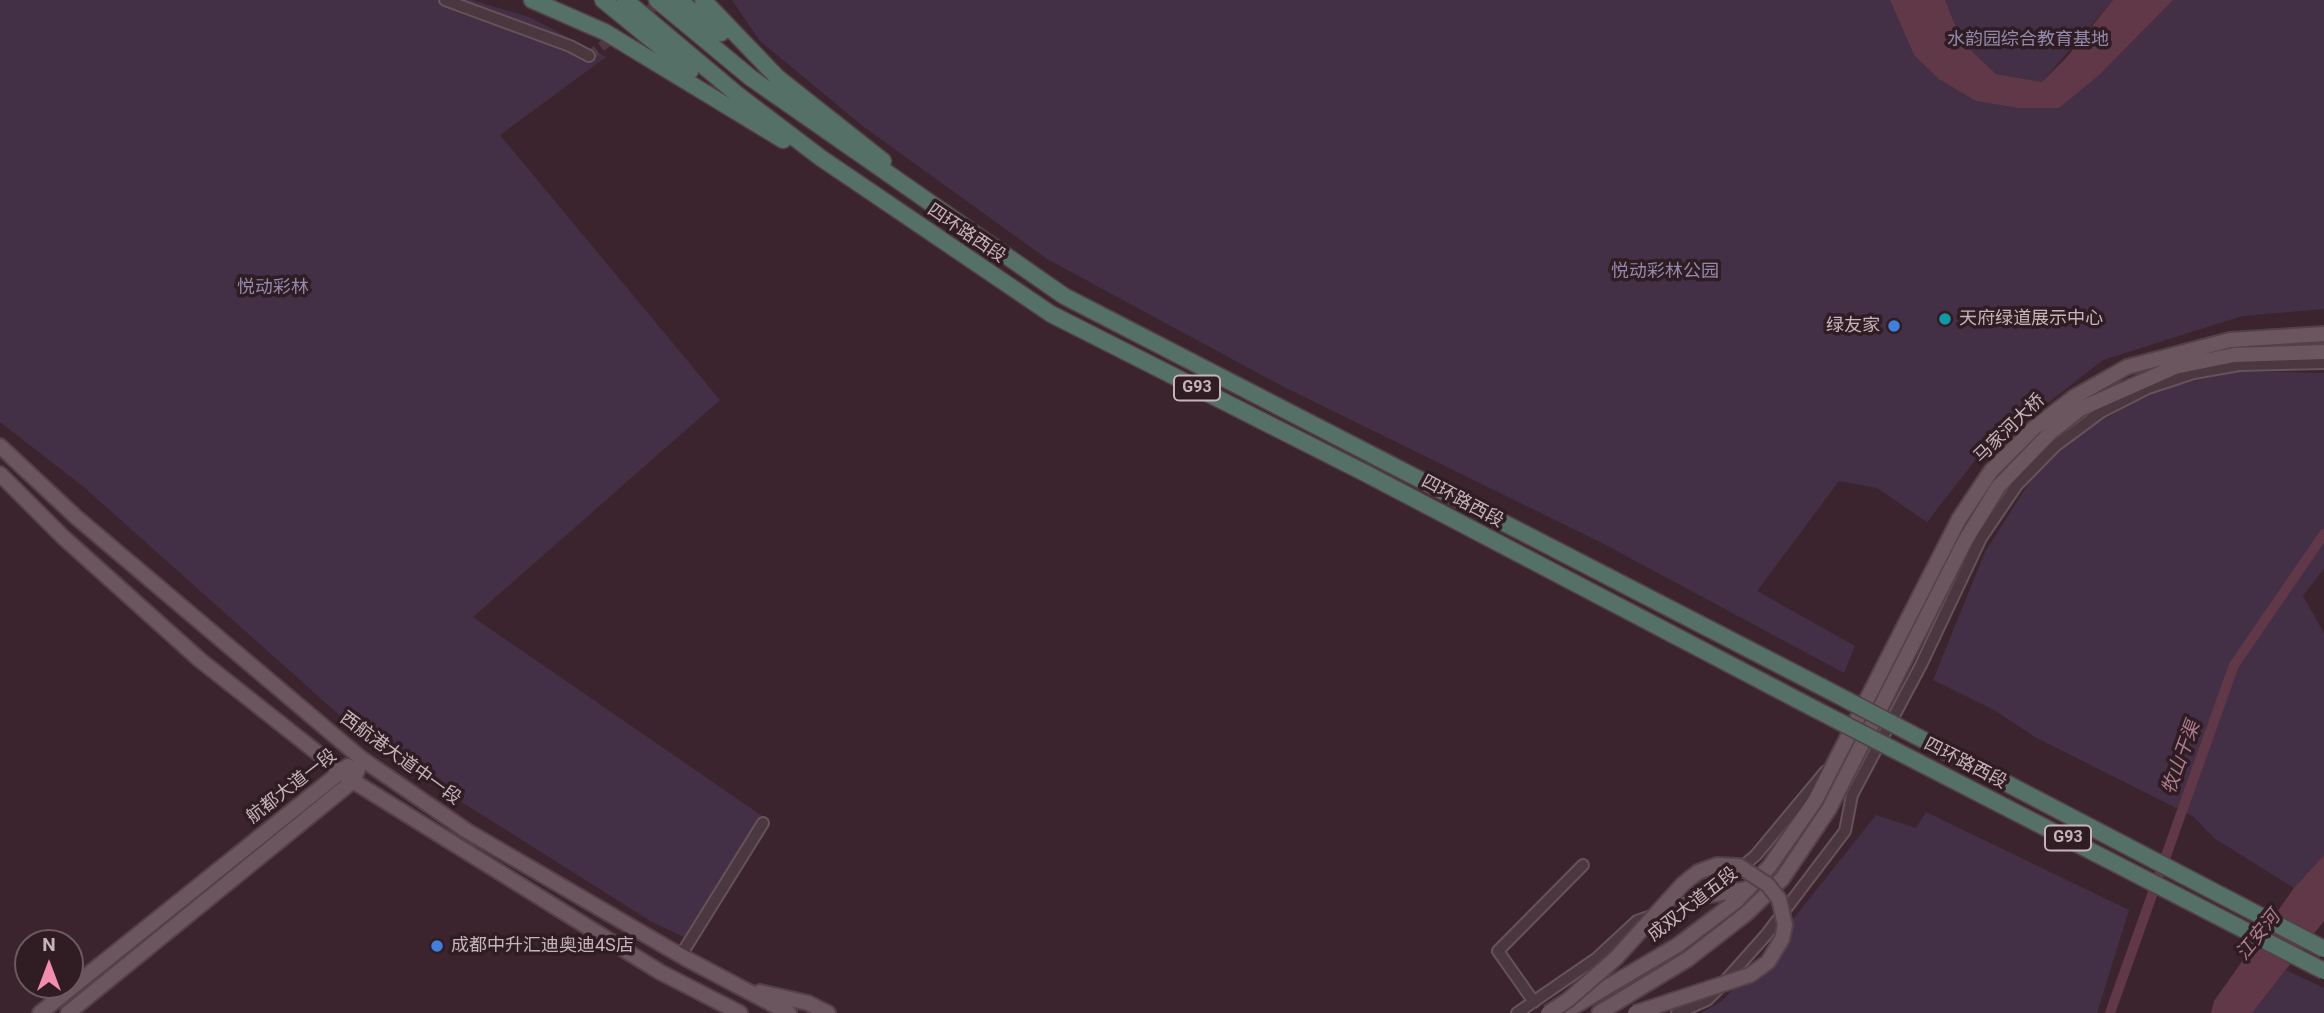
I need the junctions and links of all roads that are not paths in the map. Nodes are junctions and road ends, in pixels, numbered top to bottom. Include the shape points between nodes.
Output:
1 (445, 0) edge
2 (532, 0) edge
3 (603, 0) edge
4 (625, 0) edge
5 (657, 0) edge
6 (678, 0) edge
7 (703, 0) edge
8 (589, 56) dead end
9 (778, 78) junction
10 (762, 127) junction
11 (821, 158) junction
12 (930, 202) junction
13 (2323, 334) edge
14 (2324, 352) edge
15 (2324, 363) edge
16 (0, 446) edge
17 (0, 474) edge
18 (1836, 758) junction
19 (362, 760) junction
20 (342, 769) junction
21 (353, 781) junction
22 (763, 823) dead end
23 (1583, 865) dead end
24 (1748, 889) junction
25 (1709, 895) junction
26 (2324, 949) edge
27 (681, 956) junction
28 (2324, 971) edge
29 (739, 987) junction
30 (1534, 1003) junction
31 (40, 1013) edge
32 (68, 1013) edge
33 (740, 1013) edge
34 (789, 1013) edge
35 (828, 1013) edge
36 (1517, 1013) edge
37 (1548, 1013) edge
38 (1563, 1013) edge
39 (1599, 1013) edge
40 (1635, 1013) edge
41 (1677, 1013) edge

1 - 8 street
2 - 10 highway via 605,32
3 - 10 highway
4 - 11 highway, 四环路西段 / G93
5 - 12 highway, 四环路西段 / G93 via 751,78
6 - 9 highway
7 - 9 highway
9 - 12 highway via 855,136
10 - 11 highway via 796,149
11 - 28 highway, 四环路西段 / G93, bridge via 1051,314
12 - 26 highway, 四环路西段 / G93, bridge via 1065,296
13 - 18 main road, 马家河大桥 via 2230,340 2127,367 2074,397 2034,428 1991,471 1959,519
14 - 39 main road, 成双大道五段 via 2234,355 2175,367 2080,409 2051,432 1998,487 1965,541 1829,809 1782,879 1688,959
15 - 41 street via 2239,365 2194,373 2148,388 2101,412 2054,446 2017,485 1981,538 1852,795 1845,831 1766,935 1717,990 1707,1000
16 - 19 main road, 西航港大道中一段 via 76,517
17 - 20 main road via 200,660
18 - 24 main road, 成双大道五段 via 1792,836
18 - 25 street via 1756,855
19 - 20 main road, 航都大道一段
19 - 21 main road, 航都大道一段
19 - 27 main road, 西航港大道中一段 via 467,831
20 - 21 main road
20 - 31 main road, 航都大道一段
21 - 32 main road, 航都大道一段
21 - 33 main road via 638,959
22 - 27 street
23 - 30 street via 1498,951
24 - 25 main road
24 - 38 main road, 成双大道五段 via 1678,945
25 - 30 street via 1637,921 1597,958
27 - 29 main road, 西航港大道中一段
29 - 34 main road, 西航港大道中一段
29 - 35 main road via 808,1003
30 - 36 street
37 - 40 main road, bridge via 1616,958 1698,872 1717,864 1739,866 1768,885 1779,899 1785,925 1768,962 1750,975

